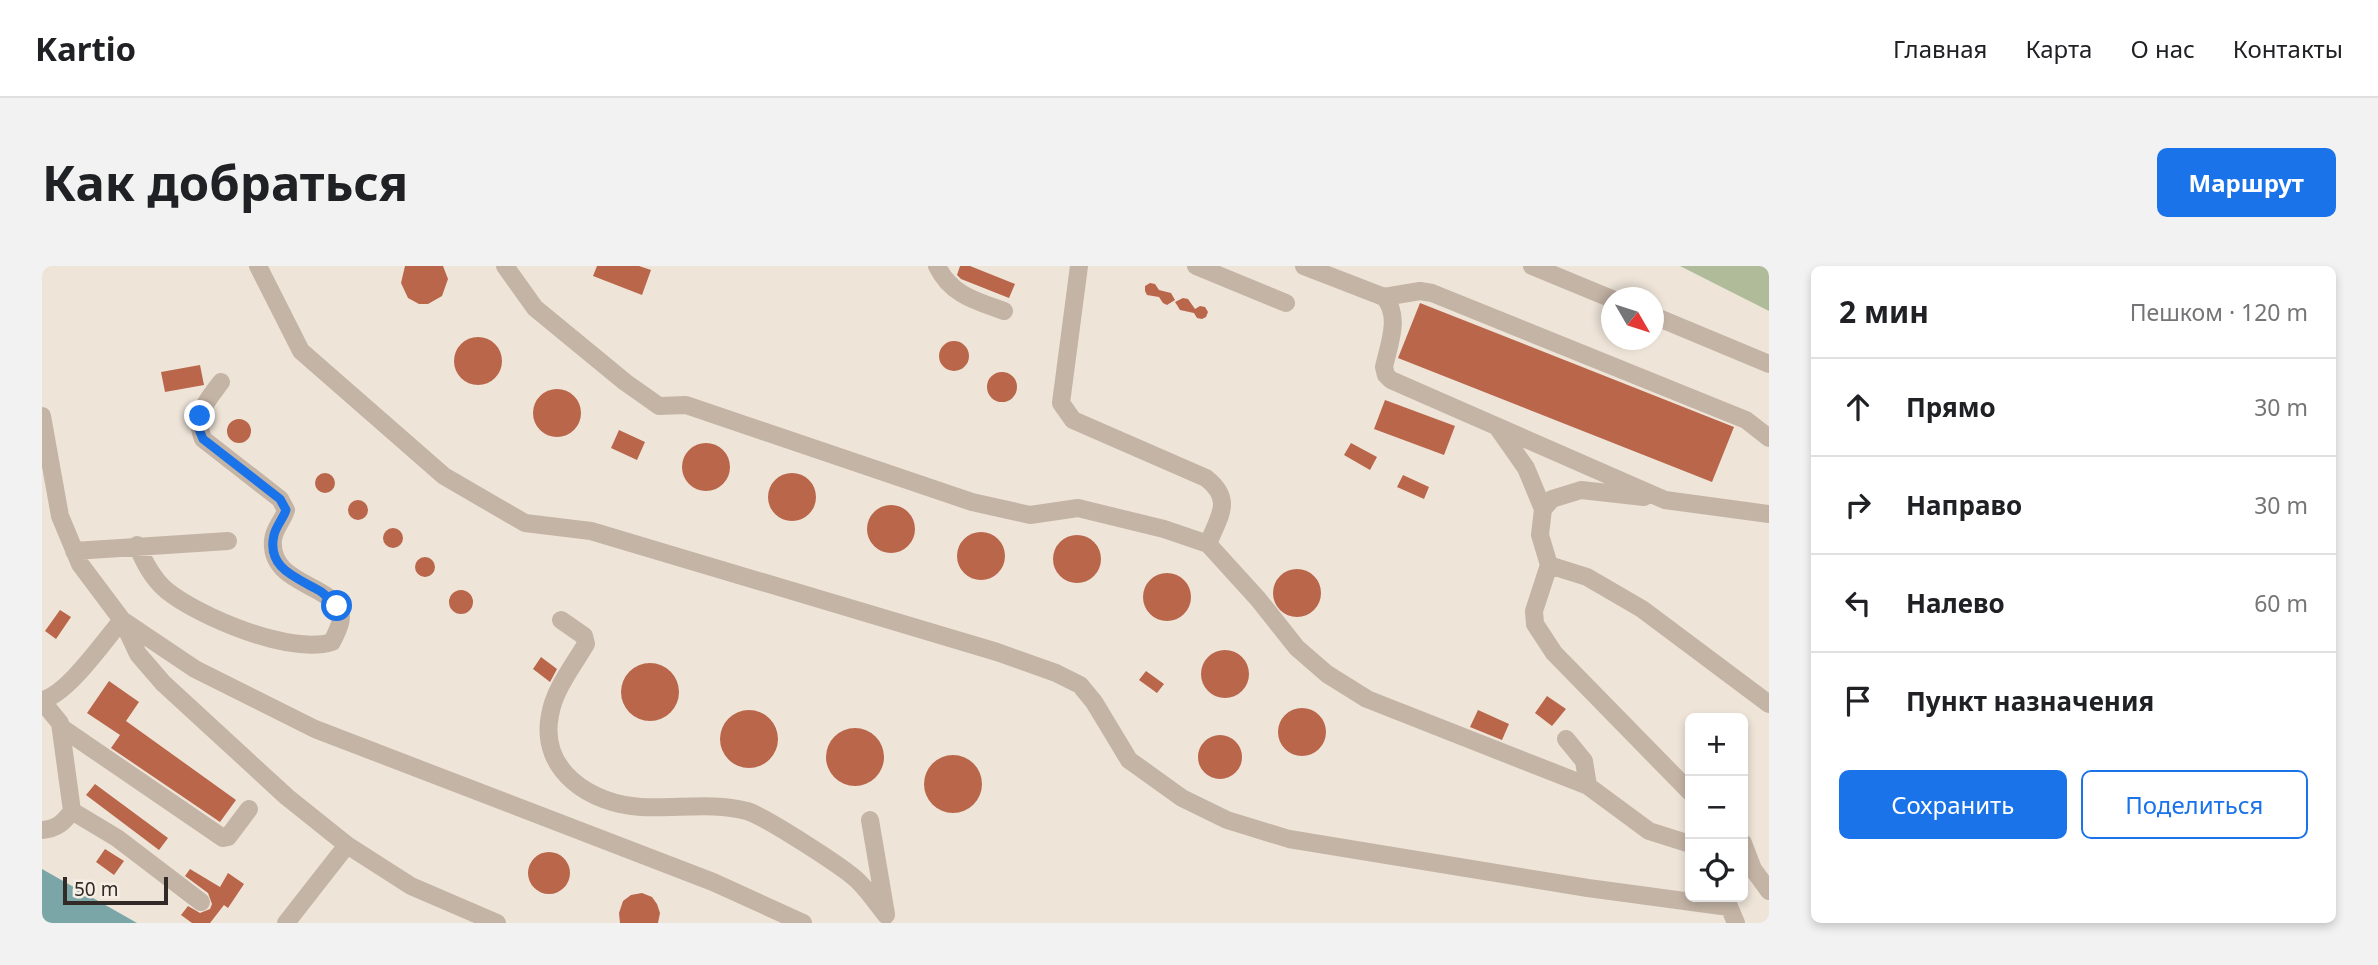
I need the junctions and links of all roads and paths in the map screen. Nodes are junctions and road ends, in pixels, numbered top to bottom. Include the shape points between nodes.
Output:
1 (258, 266) edge
2 (505, 266) edge
3 (937, 266) edge
4 (1079, 266) edge
5 (1196, 266) edge
6 (1304, 266) edge
7 (1532, 266) edge
8 (1601, 294) edge
9 (1384, 297) junction
10 (1286, 303) dead end
11 (1004, 311) dead end
12 (1664, 320) edge
13 (1769, 364) edge
14 (221, 382) dead end
15 (43, 425) edge
16 (1499, 428) junction
17 (1769, 438) edge
18 (1665, 500) junction
19 (1543, 509) junction
20 (1769, 514) edge
21 (228, 541) dead end
22 (1208, 544) junction
23 (137, 545) junction
24 (74, 551) junction
25 (1549, 565) junction
26 (122, 620) junction
27 (561, 620) dead end
28 (42, 700) edge
29 (1769, 704) edge
30 (62, 728) junction
31 (1566, 739) dead end
32 (1588, 786) junction
33 (1685, 787) edge
34 (249, 808) dead end
35 (72, 811) junction
36 (870, 820) dead end
37 (42, 830) edge
38 (1685, 842) edge
39 (347, 845) junction
40 (1748, 856) edge
41 (1769, 891) edge
42 (201, 902) dead end
43 (1730, 909) edge
44 (888, 919) edge
45 (286, 923) edge
46 (497, 923) edge
47 (803, 923) edge

1 - 43 street via 301,351 444,476 525,523 591,531 1056,673 1087,693 1129,760 1182,798 1227,820 1289,839
2 - 22 street via 535,308 659,406 686,405 972,502 1030,515 1078,508 1164,528
3 - 11 street via 957,292
4 - 22 street via 1061,403 1073,419 1206,478 1218,488 1223,505
5 - 10 street
6 - 9 street
7 - 8 street
9 - 16 street via 1394,316 1386,375
9 - 17 street via 1432,293 1746,420
12 - 13 street
14 - 23 street via 200,416 203,439 280,499 286,510 273,538 279,564 337,606 341,617 338,631 332,642 318,647 223,624 166,590 147,568
15 - 24 street via 60,516
16 - 18 street
16 - 19 street via 1526,468
18 - 19 street via 1581,490 1552,499
18 - 20 street
19 - 25 street via 1540,535
21 - 23 street
22 - 32 street via 1297,648 1327,674 1367,699
23 - 24 street
24 - 26 street
25 - 29 street via 1587,577 1642,609
25 - 33 street via 1534,611 1543,640
26 - 28 street via 65,687
26 - 39 street via 138,654 163,683 286,797
26 - 47 street via 195,669 315,729 713,882
27 - 44 street via 584,636 586,644 549,715 552,751 564,775 601,799 622,805 749,811 858,880
28 - 30 street
30 - 34 street via 223,838
30 - 35 street
31 - 32 street via 1584,761
32 - 38 street via 1649,831
35 - 37 street via 65,821
35 - 42 street via 117,838
36 - 44 street
39 - 45 street
39 - 46 street via 411,886
40 - 41 street

